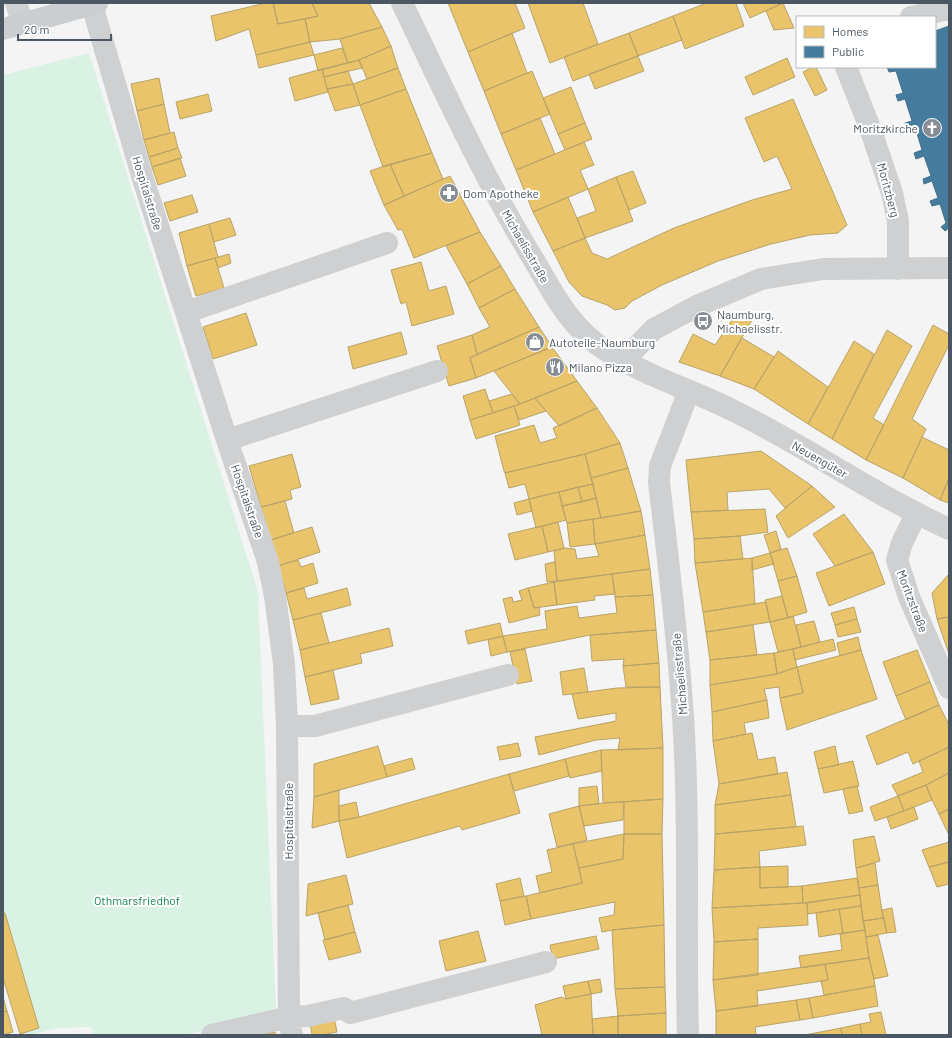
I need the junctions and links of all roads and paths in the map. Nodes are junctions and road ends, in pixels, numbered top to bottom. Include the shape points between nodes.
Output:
1 (16, 3) edge
2 (402, 3) edge
3 (87, 5) edge
4 (949, 9) edge
5 (916, 16) edge
6 (13, 27) edge
7 (846, 68) edge
8 (388, 243) dead end
9 (898, 268) junction
10 (949, 268) edge
11 (187, 312) junction
12 (623, 361) junction
13 (437, 370) dead end
14 (689, 391) junction
15 (227, 440) junction
16 (916, 514) junction
17 (949, 528) edge
18 (508, 675) dead end
19 (949, 688) edge
20 (287, 726) junction
21 (546, 962) dead end
22 (290, 1026) edge
23 (212, 1035) edge
24 (688, 1035) edge

1 - 6 street
2 - 12 street, Michaelisstraße via 472,149 519,236 578,328
3 - 6 main road
3 - 11 street, Hospitalstraße
4 - 5 street
7 - 9 street, Moritzberg via 892,193 898,222
8 - 11 street
9 - 10 street
9 - 12 street via 823,269 761,279 697,306 654,329
11 - 15 street, Hospitalstraße
12 - 14 street, Michaelisstraße
13 - 15 street
14 - 16 street, Neuengüter via 733,410
14 - 24 street, Michaelisstraße via 660,466 659,482 683,717
15 - 20 street, Hospitalstraße via 270,569 284,664
16 - 17 street, Neuengüter
16 - 19 street, Moritzstraße via 897,560 909,597
18 - 20 street via 315,726
20 - 22 street, Hospitalstraße
21 - 22 street via 350,1013 344,1008 308,1016
22 - 23 street

